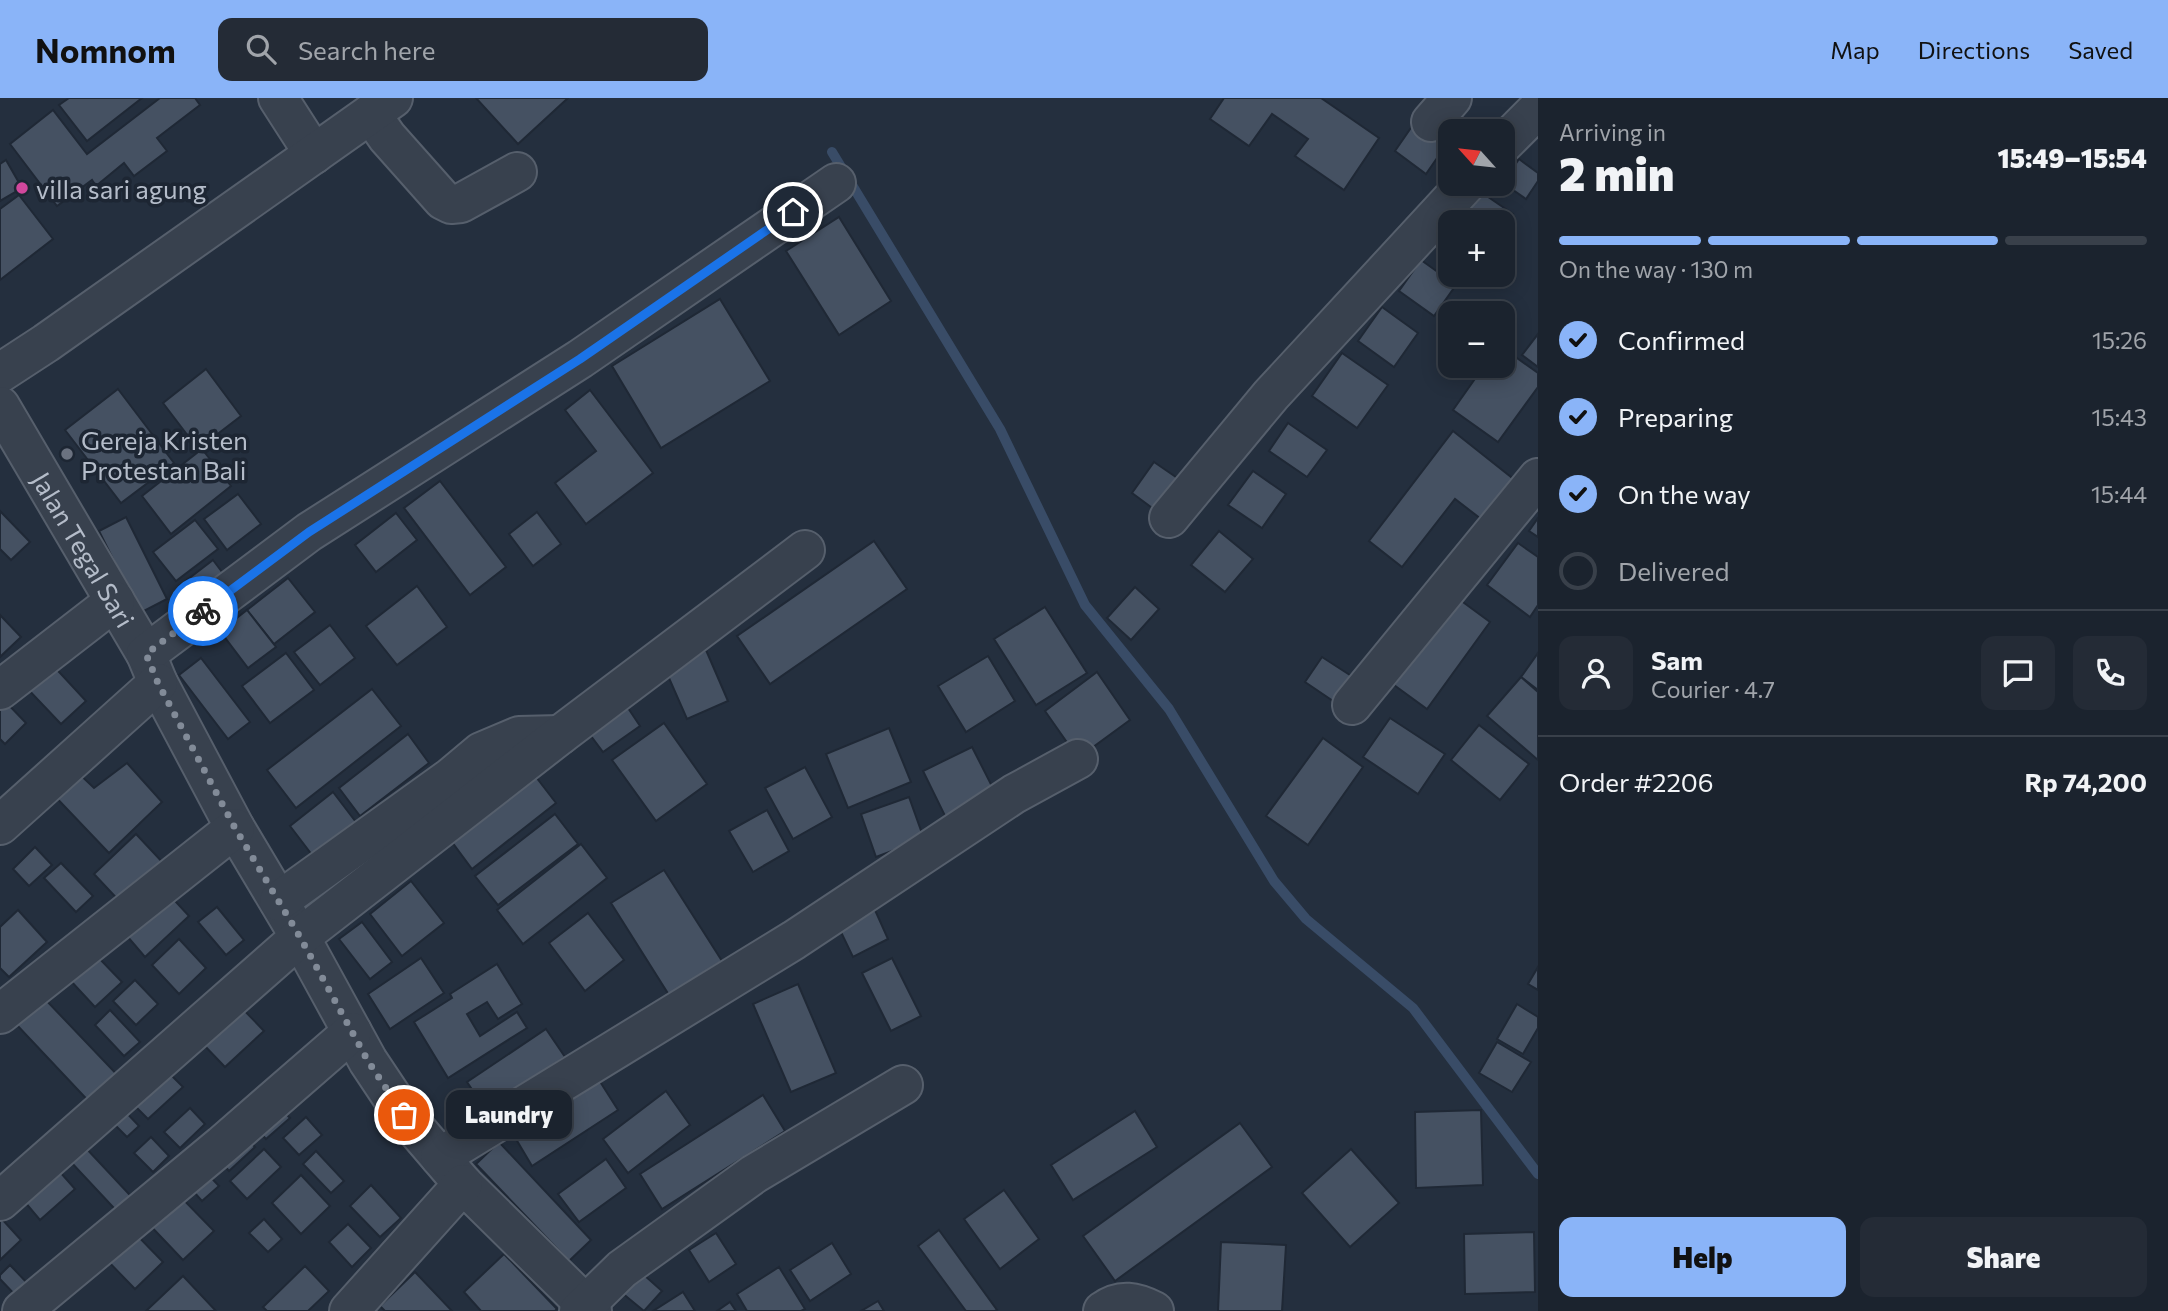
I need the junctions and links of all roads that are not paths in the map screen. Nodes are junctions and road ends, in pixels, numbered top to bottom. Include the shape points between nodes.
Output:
1 (278, 98) edge
2 (382, 106) edge
3 (1538, 109) edge
4 (1516, 131) edge
5 (314, 154) junction
6 (517, 172) dead end
7 (836, 183) dead end
8 (1455, 196) edge
9 (0, 373) edge
10 (0, 406) edge
11 (1538, 478) edge
12 (1170, 519) dead end
13 (805, 550) dead end
14 (116, 601) junction
15 (152, 669) junction
16 (0, 690) edge
17 (1352, 705) dead end
18 (560, 735) junction
19 (1077, 758) dead end
20 (0, 825) edge
21 (235, 828) junction
22 (279, 901) junction
23 (300, 937) junction
24 (0, 1014) edge
25 (352, 1032) junction
26 (903, 1085) dead end
27 (452, 1171) junction
28 (0, 1202) edge
29 (586, 1309) edge
30 (22, 1311) edge
31 (349, 1311) edge
32 (1103, 1311) edge
33 (1154, 1311) edge

1 - 5 street
2 - 5 street
2 - 6 street via 387,137 451,204
3 - 4 street
5 - 9 street
7 - 15 street via 580,359 309,532
8 - 12 street via 1271,395
10 - 14 street, Jalan Tegal Sari
11 - 17 street
13 - 18 street
14 - 15 street, Jalan Tegal Sari
14 - 16 street
15 - 20 street
15 - 21 street, Jalan Tegal Sari
18 - 22 street via 519,736 481,752
18 - 23 street
19 - 27 street via 1014,794
21 - 22 street, Jalan Tegal Sari
21 - 24 street
22 - 23 street, Jalan Tegal Sari
23 - 25 street, Jalan Tegal Sari
23 - 28 street
25 - 27 street, Jalan Tegal Sari via 404,1115
25 - 30 street
26 - 29 street via 754,1174 622,1269
27 - 29 street, Jalan Tegal Sari
27 - 31 street
32 - 33 street via 1113,1304 1132,1302

